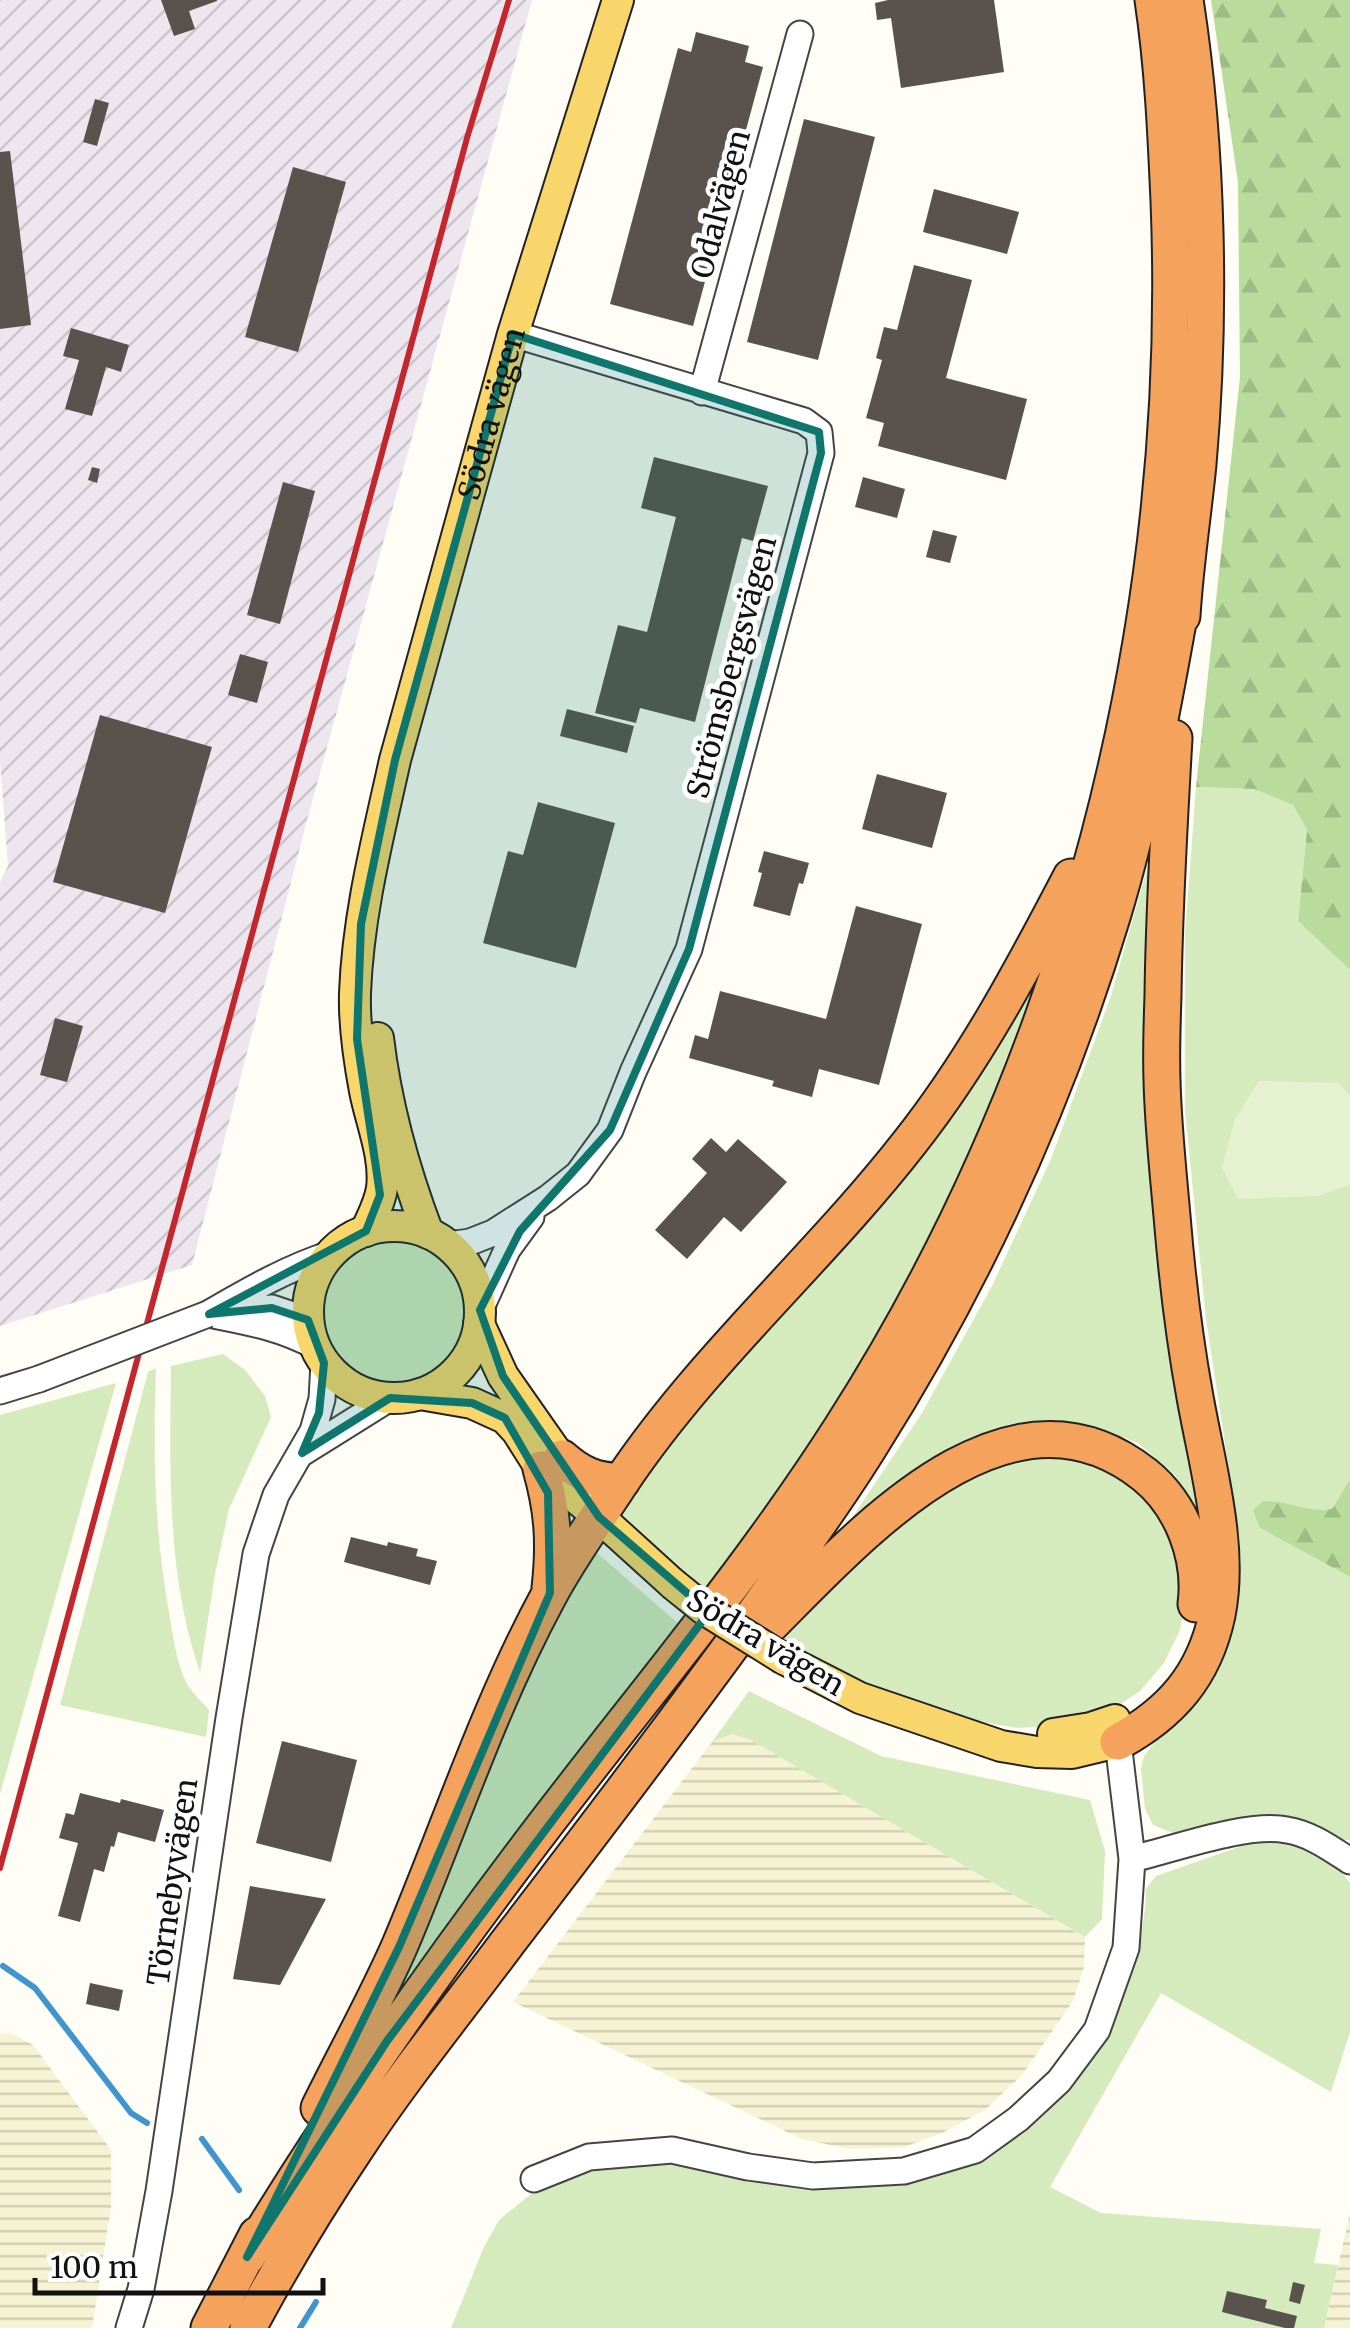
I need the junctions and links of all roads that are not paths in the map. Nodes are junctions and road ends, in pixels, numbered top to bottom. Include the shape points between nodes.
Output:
1 (618, 0) edge
2 (1153, 0) edge
3 (1185, 0) edge
4 (800, 34) dead end
5 (513, 334) junction
6 (702, 392) junction
7 (1184, 594) junction
8 (1104, 814) junction
9 (380, 830) junction
10 (548, 1198) junction
11 (366, 1231) junction
12 (438, 1239) junction
13 (331, 1254) junction
14 (208, 1314) junction
15 (479, 1317) junction
16 (315, 1343) junction
17 (0, 1391) edge
18 (405, 1396) junction
19 (302, 1453) junction
20 (551, 1464) junction
21 (622, 1480) junction
22 (598, 1517) junction
23 (550, 1594) junction
24 (688, 1706) junction
25 (1116, 1731) junction
26 (1132, 1859) junction
27 (1350, 1861) edge
28 (534, 2179) dead end
29 (247, 2257) junction
30 (129, 2328) edge
31 (210, 2328) edge
32 (248, 2328) edge

1 - 5 main road, Södra vägen
2 - 8 highway via 1171,260 1164,463 1149,592
3 - 7 highway via 1205,261 1198,463
4 - 6 street, Odalvägen
5 - 6 street, Strömsbergsvägen
5 - 9 main road, Södra vägen
6 - 10 street, Strömsbergsvägen via 804,421 819,432 821,453 690,949 610,1130 578,1174
7 - 24 highway via 1112,917 1041,1114 934,1336 871,1444
7 - 25 highway via 1162,1079 1186,1343 1221,1581 1212,1636 1186,1688 1142,1729
8 - 21 highway via 990,1026 911,1141 722,1353
8 - 29 highway via 1010,1101 959,1218 844,1424 776,1525 387,2041
9 - 11 main road, Södra vägen via 355,994 382,1172
9 - 12 main road, Södra vägen via 377,1031 402,1156
10 - 12 street, Strömsbergsvägen via 470,1242
10 - 15 street, Strömsbergsvägen via 507,1250
11 - 12 main road via 397,1226
11 - 13 main road
12 - 15 main road via 471,1274
13 - 14 street
13 - 16 main road via 312,1286
14 - 16 street via 272,1308
14 - 17 street, bridge
15 - 18 main road via 463,1364 448,1379
15 - 20 main road, Södra vägen
16 - 18 main road via 332,1373 353,1388
16 - 19 street, Törnebyvägen via 319,1412
18 - 19 street, Törnebyvägen
18 - 20 main road, Södra vägen via 472,1403 505,1418
19 - 30 street, Törnebyvägen via 276,1495 256,1554 159,2191
20 - 21 highway via 607,1482
20 - 22 main road, Södra vägen
20 - 23 highway
21 - 22 highway
22 - 23 highway
22 - 25 main road, Södra vägen, bridge via 704,1609 860,1698 1036,1752 1072,1753
23 - 29 highway via 398,1948
24 - 25 highway via 873,1524 966,1459 1018,1442 1050,1440 1105,1450 1155,1483 1195,1557 1198,1588 1184,1648 1170,1674
24 - 32 highway via 359,2143
25 - 26 street
26 - 27 street via 1257,1827 1315,1838
26 - 28 street via 1126,1948 1098,2030 1060,2081 975,2150 904,2171 813,2176 672,2150 589,2157
29 - 31 highway

